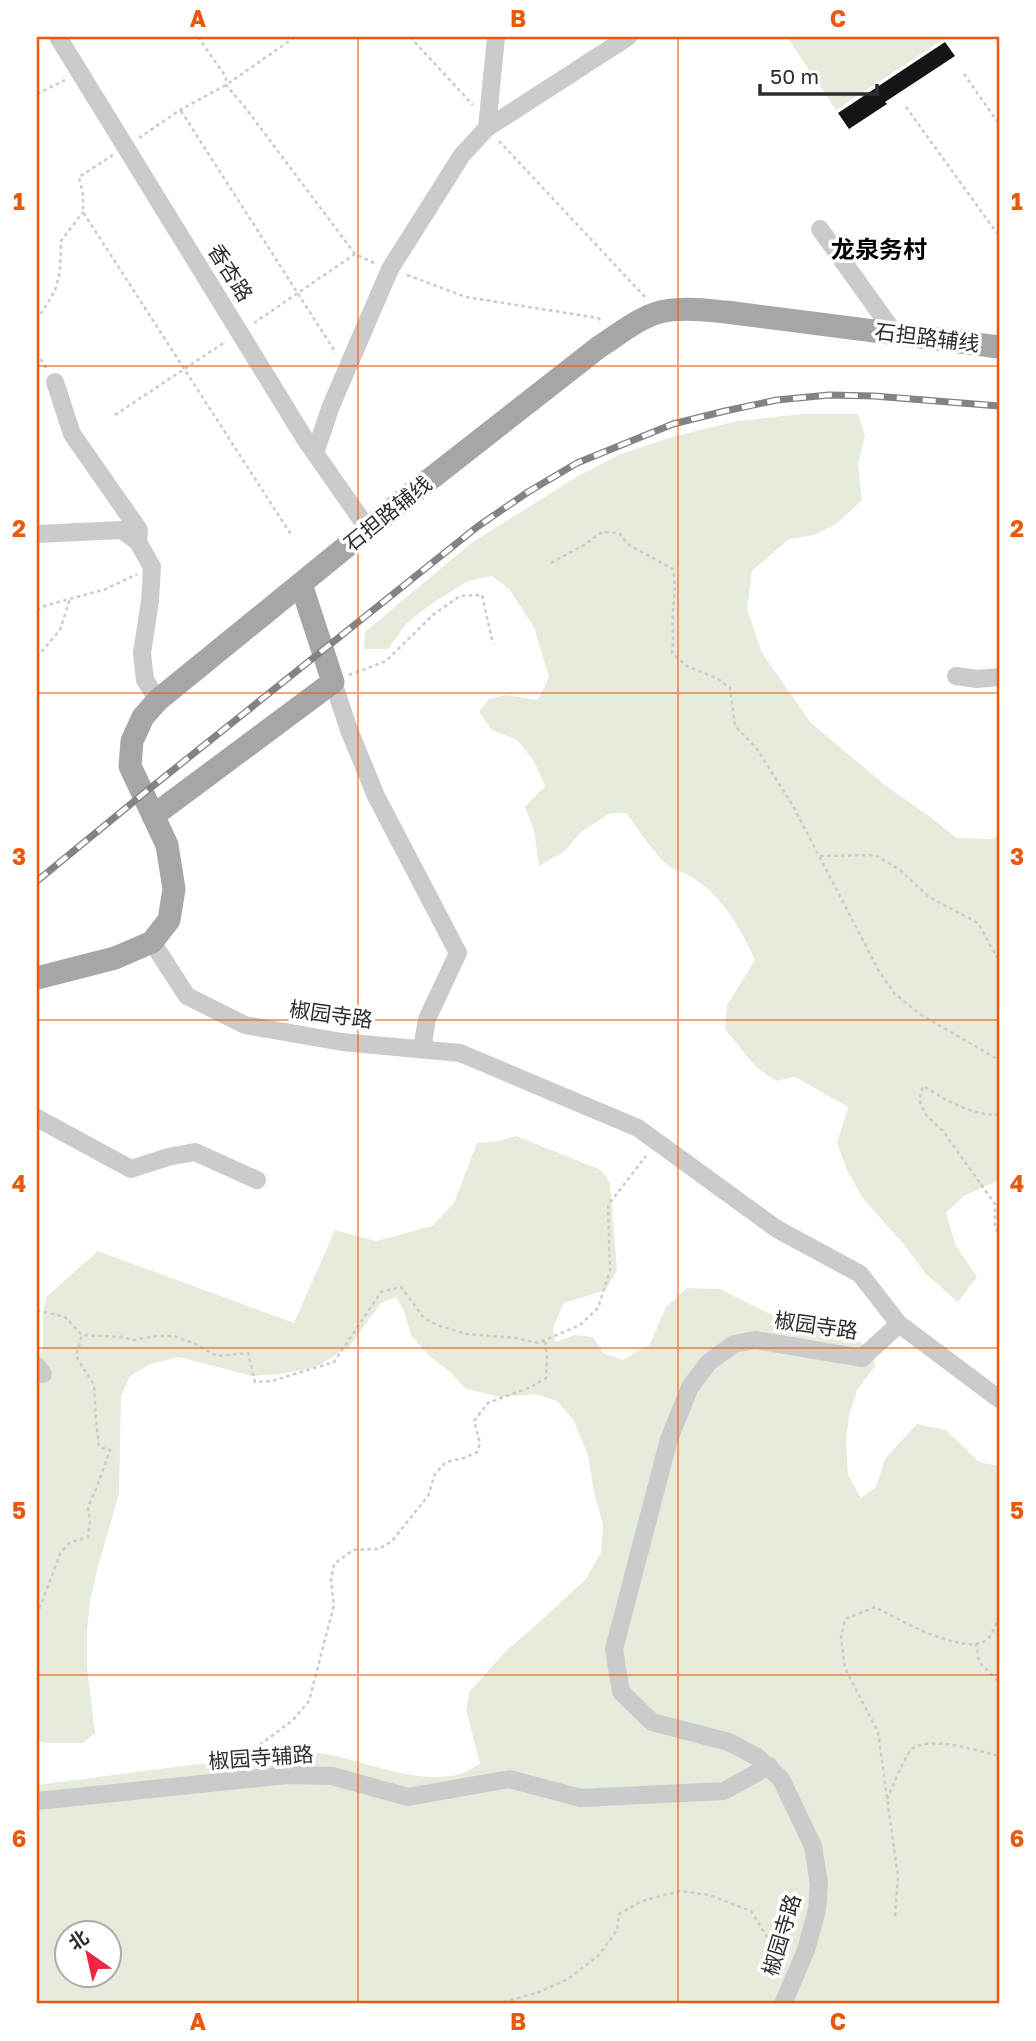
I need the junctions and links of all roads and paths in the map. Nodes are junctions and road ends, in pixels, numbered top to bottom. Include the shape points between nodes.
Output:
1 (58, 37) edge
2 (198, 37) edge
3 (410, 37) edge
4 (496, 37) edge
5 (628, 37) edge
6 (80, 72) junction
7 (964, 74) dead end
8 (37, 94) edge
9 (906, 107) dead end
10 (180, 110) dead end
11 (999, 124) edge
12 (487, 128) junction
13 (83, 212) dead end
14 (820, 229) dead end
15 (999, 236) edge
16 (390, 269) junction
17 (660, 312) junction
18 (37, 320) edge
19 (895, 334) junction
20 (617, 335) junction
21 (999, 347) edge
22 (351, 362) junction
23 (55, 382) dead end
24 (315, 453) junction
25 (368, 529) junction
26 (37, 534) edge
27 (138, 542) junction
28 (551, 563) dead end
29 (152, 567) junction
30 (301, 584) junction
31 (71, 599) junction
32 (37, 610) edge
33 (493, 644) dead end
34 (37, 657) edge
35 (956, 676) dead end
36 (999, 677) edge
37 (333, 681) junction
38 (158, 700) junction
39 (153, 816) junction
40 (820, 856) junction
41 (152, 942) junction
42 (999, 958) edge
43 (37, 978) edge
44 (422, 1049) junction
45 (999, 1060) edge
46 (999, 1115) edge
47 (37, 1118) edge
48 (657, 1142) junction
49 (257, 1180) dead end
50 (999, 1233) edge
51 (37, 1310) edge
52 (899, 1324) junction
53 (82, 1335) junction
54 (545, 1340) junction
55 (999, 1399) edge
56 (37, 1615) edge
57 (999, 1615) edge
58 (976, 1643) junction
59 (999, 1682) edge
60 (999, 1756) edge
61 (769, 1766) junction
62 (237, 1781) junction
63 (887, 1799) junction
64 (37, 1801) edge
65 (895, 1916) dead end
66 (792, 1983) junction
67 (497, 2004) edge
68 (783, 2004) edge

1 - 6 street, 香杏路
2 - 16 path via 226,77 226,85 355,254
3 - 12 path via 469,99
4 - 12 street
5 - 12 street
6 - 8 path
6 - 24 street, 香杏路
7 - 11 path
9 - 15 path
10 - 22 path via 333,352
12 - 16 street via 462,155
12 - 17 path
13 - 18 path via 61,241 55,291
14 - 19 street
16 - 20 path via 466,298 598,318
16 - 22 street
17 - 19 main road, 石担路辅线 via 726,312
17 - 20 main road, 石担路辅线
19 - 21 main road, 石担路辅线
20 - 25 main road, 石担路辅线
22 - 24 street
23 - 27 street via 72,434 139,530
24 - 25 street, 香杏路
25 - 30 main road, 石担路辅线
26 - 27 street via 122,530
27 - 29 street
28 - 40 path via 602,532 619,533 629,545 673,569 672,653 730,688 735,726 776,776
29 - 31 path via 106,589
29 - 38 street via 142,653 145,680
30 - 37 main road
30 - 38 main road, 石担路辅线
31 - 32 path
31 - 34 path via 60,630
33 - 37 path via 482,595 460,596 434,614 386,661
35 - 36 street
37 - 39 main road
37 - 44 street via 376,796 458,953 427,1019
38 - 39 main road, 石担路辅线 via 143,717 132,741 130,766
39 - 41 main road, 石担路辅线 via 167,845 174,889 169,920
40 - 42 path via 875,855 884,860 929,897 978,923
40 - 45 path via 894,993 931,1021
41 - 43 main road via 115,958
41 - 44 street, 椒园寺路 via 187,996 245,1025 342,1042
44 - 48 street, 椒园寺路 via 460,1053 638,1128
46 - 50 path via 956,1106 923,1086 919,1100 995,1203
47 - 49 street via 131,1169 195,1152
48 - 52 street, 椒园寺路 via 777,1229 860,1274
48 - 54 path via 608,1205 610,1270 598,1308 580,1325
51 - 53 path via 65,1317
52 - 55 street
52 - 61 street, 椒园寺路 via 862,1358 755,1340 734,1344 709,1362 691,1387 669,1439 614,1649 621,1692 652,1722 729,1742
53 - 54 path via 133,1340 174,1336 217,1356 248,1353 255,1382 272,1381 334,1362 381,1292 401,1287 424,1318 437,1325 466,1334 538,1343
53 - 56 path via 76,1356 94,1385 99,1447 110,1450 88,1507 88,1537 69,1543 60,1554
54 - 62 path via 546,1378 488,1404 474,1421 480,1443 477,1452 446,1462 435,1474 428,1496 392,1541 379,1549 353,1550 334,1564 334,1605 309,1701 261,1744
57 - 58 path via 993,1632 984,1642
58 - 59 path via 979,1662
58 - 63 path via 943,1639 875,1607 845,1619 841,1638 845,1668 878,1732
60 - 63 path via 941,1743 919,1745 910,1750
61 - 62 street, 椒园寺辅路 via 724,1791 581,1798 509,1779 408,1797 332,1776
61 - 66 street, 椒园寺路 via 781,1779 813,1846 819,1884 817,1910
62 - 64 street, 椒园寺辅路
63 - 65 path via 898,1877
66 - 67 path via 751,1911 709,1895 680,1891 642,1901 620,1914 617,1930 598,1955 568,1979
66 - 68 street, 椒园寺路

